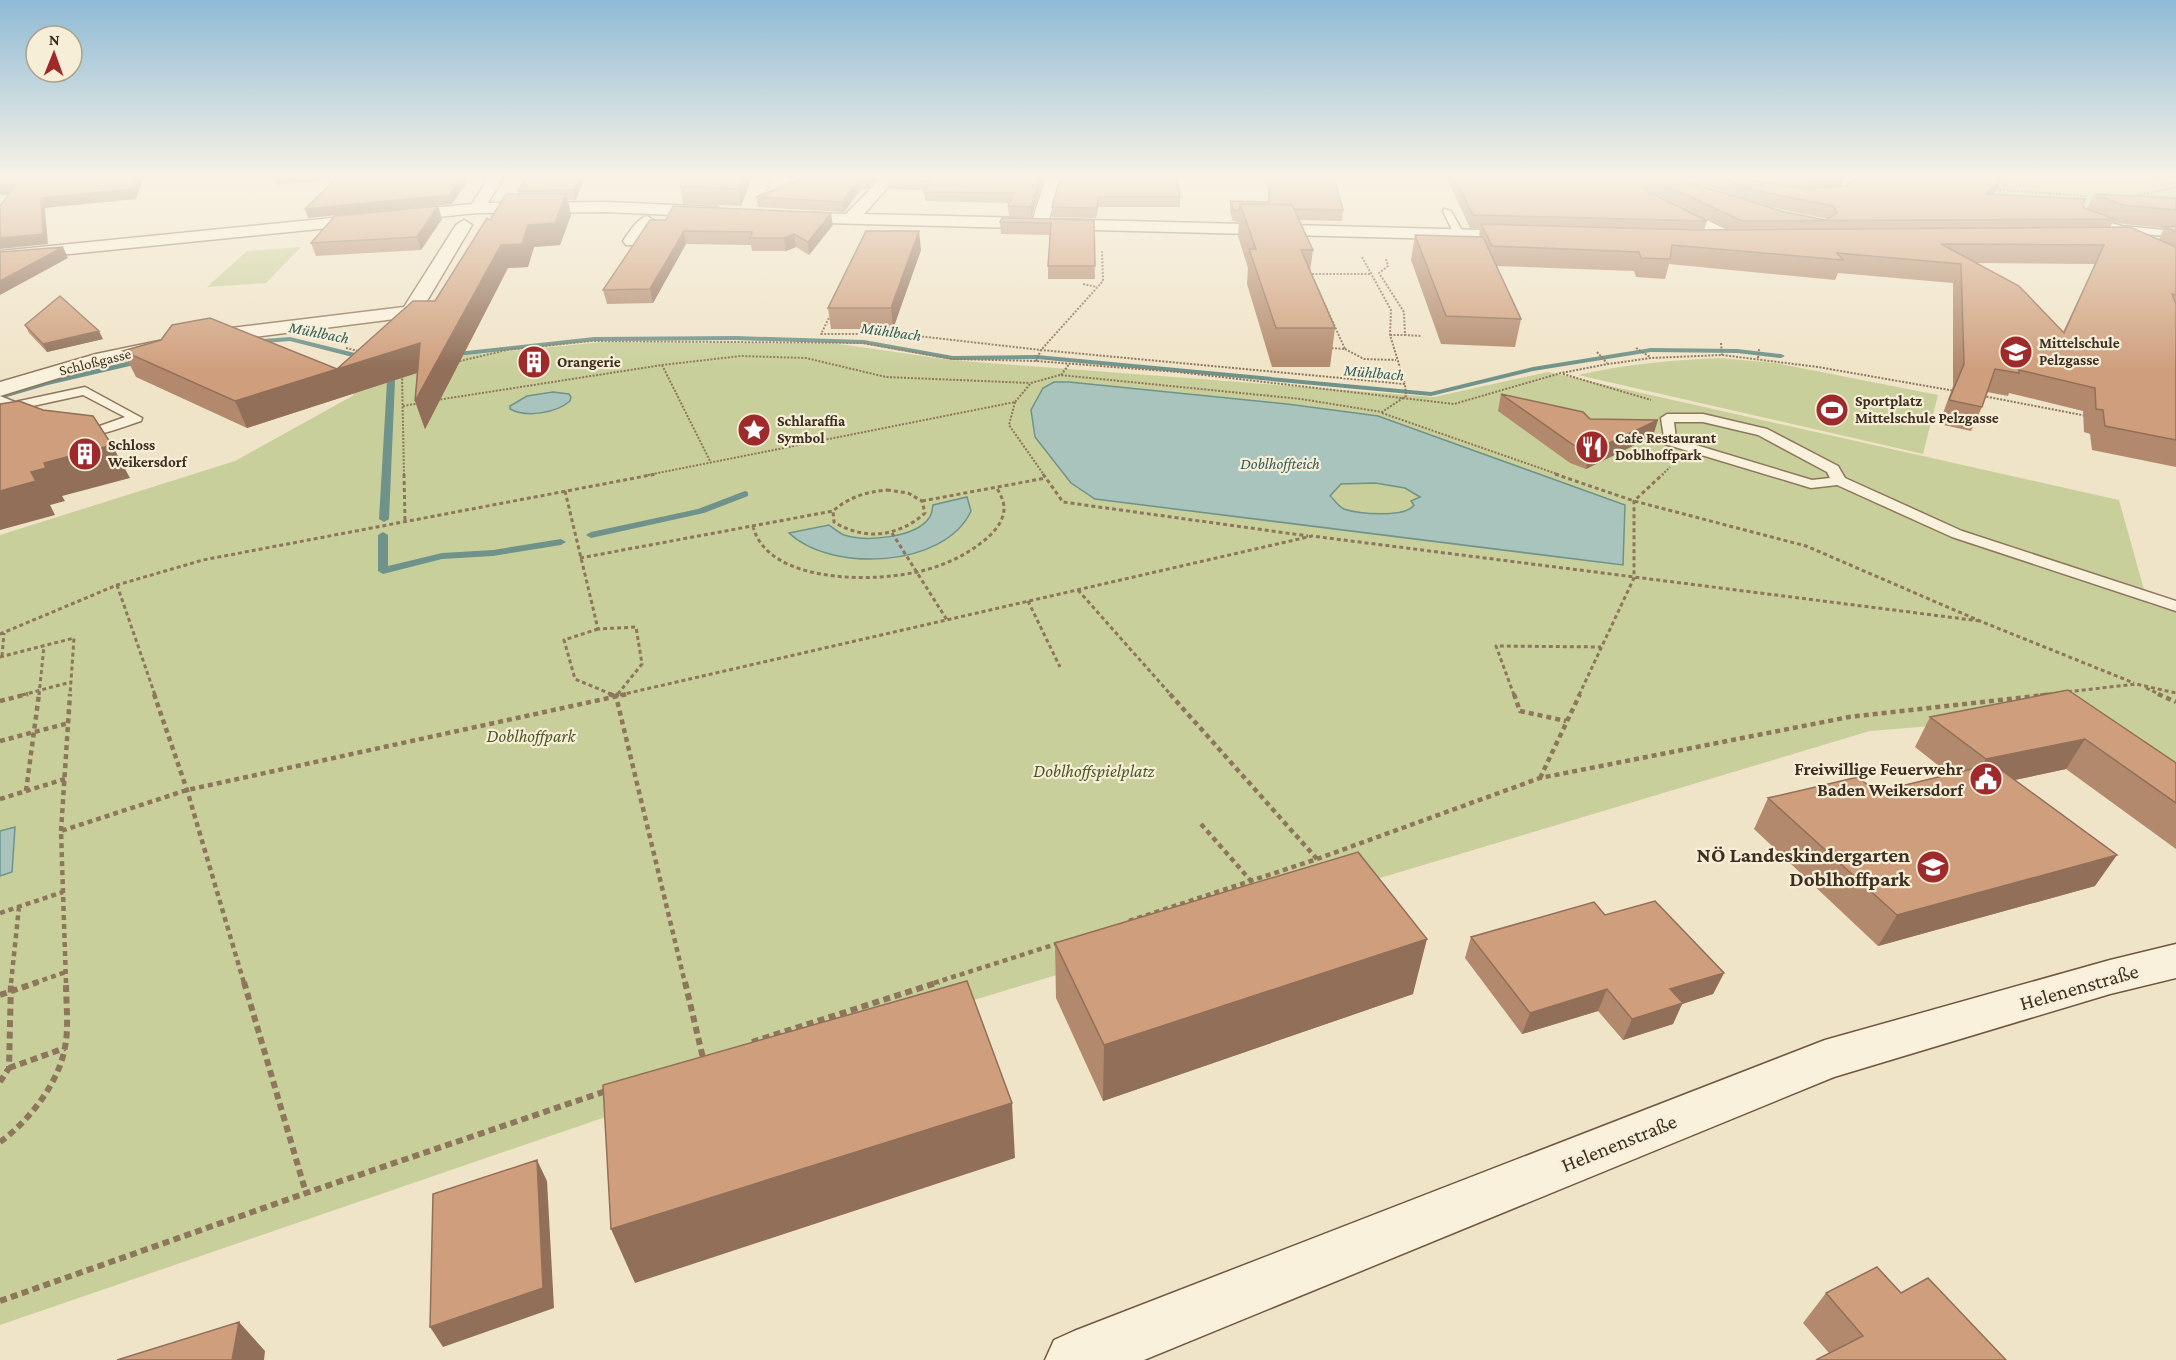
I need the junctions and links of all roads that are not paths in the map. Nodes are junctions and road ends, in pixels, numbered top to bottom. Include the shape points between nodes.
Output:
1 (136, 241) edge
2 (141, 241) edge
3 (234, 241) edge
4 (454, 241) edge
5 (1714, 241) edge
6 (1751, 241) edge
7 (2128, 241) edge
8 (1739, 242) joint
9 (2139, 247) edge
10 (0, 256) edge
11 (4, 399) edge
12 (22, 423) edge
13 (62, 424) edge
14 (1839, 481) junction
15 (2176, 606) edge
16 (2176, 961) edge
17 (1074, 1360) edge

1 - 10 street
2 - 3 street via 157,247
4 - 11 street, Schloßgasse via 411,312 207,337 96,360
5 - 8 street
6 - 8 street
7 - 9 street
11 - 12 lane via 44,416
11 - 13 lane via 85,392 136,417 98,431 81,432
14 - 14 lane via 1811,484 1670,441 1667,418 1702,418 1762,432 1833,469
14 - 15 lane via 1957,534
16 - 17 street, Helenenstraße via 1825,1060

